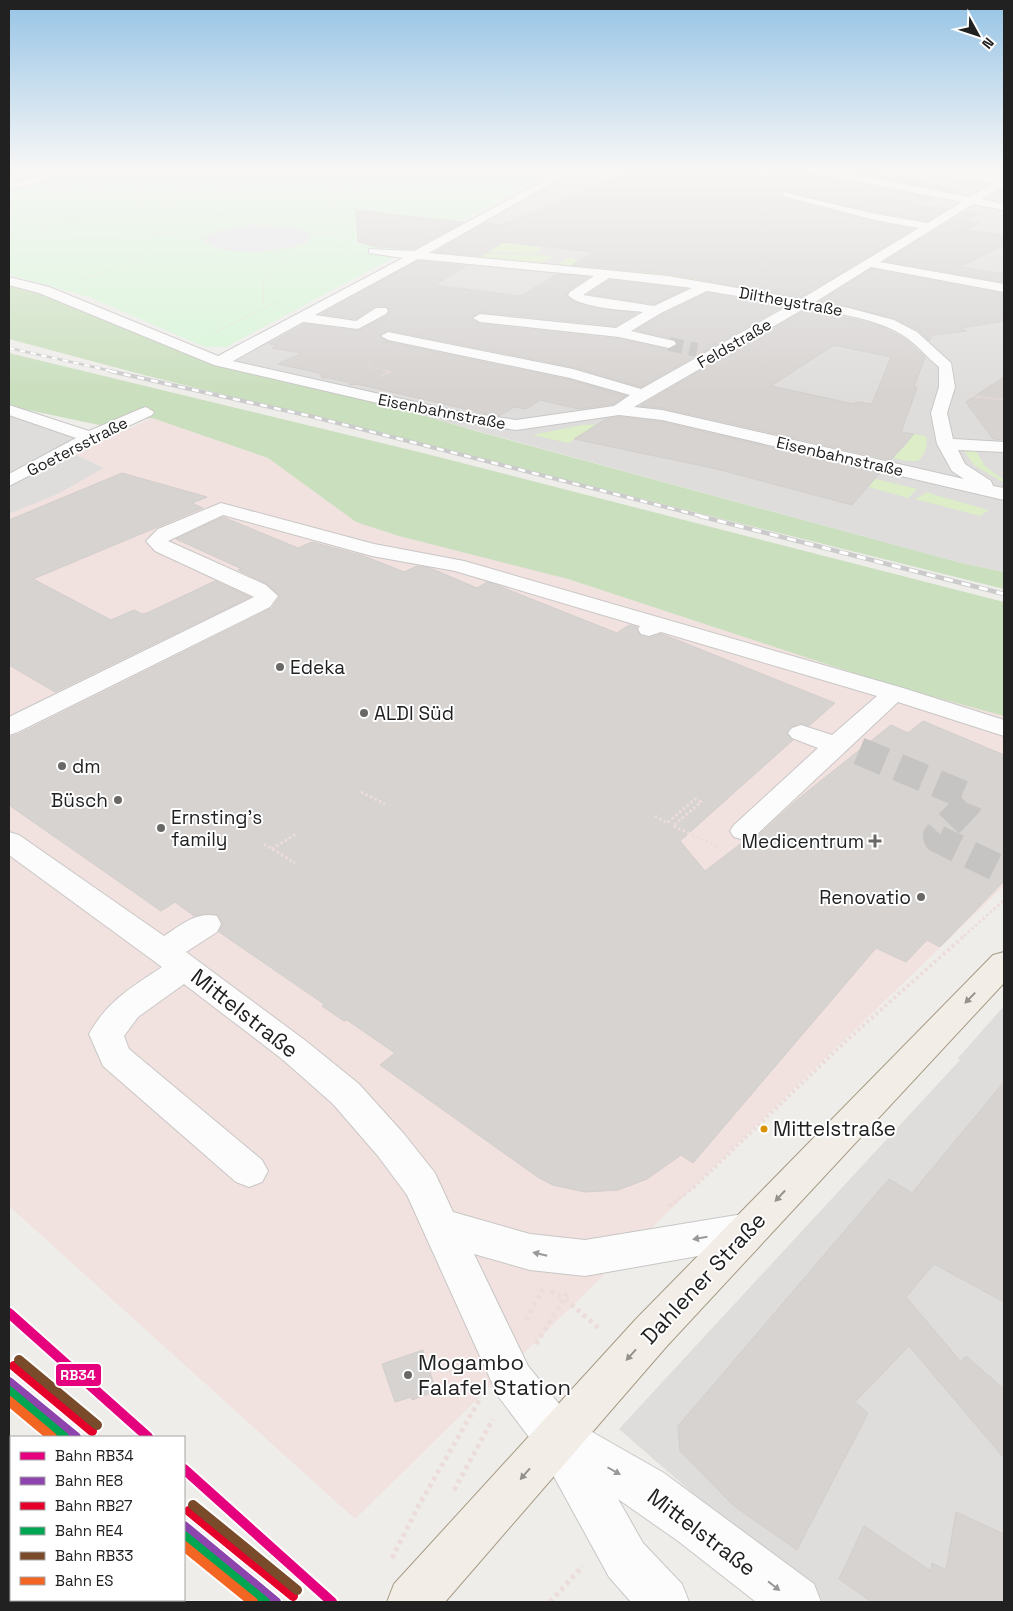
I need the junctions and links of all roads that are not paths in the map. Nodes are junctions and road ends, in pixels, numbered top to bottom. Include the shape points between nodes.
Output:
1 (439, 243) edge
2 (900, 243) edge
3 (374, 251) road end
4 (416, 256) junction
5 (868, 263) junction
6 (606, 274) junction
7 (9, 281) edge
8 (707, 286) junction
9 (1004, 288) edge
10 (691, 293) junction
11 (804, 303) junction
12 (656, 310) junction
13 (382, 311) dead end
14 (789, 311) junction
15 (303, 318) junction
16 (480, 318) dead end
17 (358, 325) junction
18 (619, 333) junction
19 (338, 336) dead end
20 (388, 336) dead end
21 (669, 344) tunnel mouth
22 (697, 350) tunnel mouth
23 (715, 354) junction
24 (219, 362) junction
25 (643, 394) junction
26 (9, 410) edge
27 (619, 410) junction
28 (146, 412) dead end
29 (90, 437) junction
30 (946, 444) junction
31 (1004, 446) edge
32 (9, 481) edge
33 (998, 492) edge
34 (894, 694) junction
35 (9, 727) edge
36 (1004, 728) edge
37 (801, 733) dead end
38 (838, 743) junction
39 (744, 831) dead end
40 (9, 841) edge
41 (206, 924) dead end
42 (174, 959) junction
43 (1004, 963) edge
44 (249, 1171) dead end
45 (441, 1225) junction
46 (748, 1230) junction
47 (557, 1437) junction
48 (400, 1584) edge
49 (664, 1602) edge
50 (796, 1602) edge

1 - 4 street
2 - 5 street, Feldstraße
3 - 4 street, Diltheystraße
4 - 6 street, Diltheystraße via 509,268
4 - 15 street via 398,269
5 - 9 street
5 - 11 street, Feldstraße
6 - 8 street, Diltheystraße
6 - 12 street via 575,295 580,299
7 - 24 street, Eisenbahnstraße via 44,290
8 - 10 street
8 - 11 street, Diltheystraße
10 - 12 street
10 - 14 street
11 - 14 street, Feldstraße
11 - 30 street, Diltheystraße via 889,323 931,350 946,366 947,387 939,413
12 - 18 street
13 - 17 street
14 - 23 street, Feldstraße
15 - 17 street
15 - 24 street
16 - 18 street
17 - 19 street
18 - 21 street
20 - 25 street via 573,374
22 - 23 street
23 - 25 street, Feldstraße
24 - 27 street, Eisenbahnstraße via 486,422 516,425
25 - 27 street, Feldstraße
26 - 29 street
27 - 33 street, Eisenbahnstraße via 662,415
28 - 29 street, Goetersstraße
29 - 32 street, Goetersstraße
30 - 31 street
30 - 33 street, Diltheystraße via 958,467
34 - 35 street via 655,627 457,565 366,548 221,509 164,534 156,541 162,547 258,590 267,596 262,602
34 - 36 street
34 - 38 street
37 - 38 street via 827,743
38 - 39 street
40 - 42 street, Mittelstraße
41 - 42 street
42 - 44 street via 126,1008 106,1034 115,1057
42 - 45 street, Mittelstraße via 294,1050 346,1094 421,1185
43 -> 46 main road, Dahlener Straße
46 -> 45 street via 585,1258 551,1273 480,1239
45 - 47 street, Mittelstraße via 513,1381
46 -> 47 main road, Dahlener Straße
47 -> 48 main road, Dahlener Straße
47 - 49 street via 626,1560
47 -> 50 street, Mittelstraße via 648,1490

